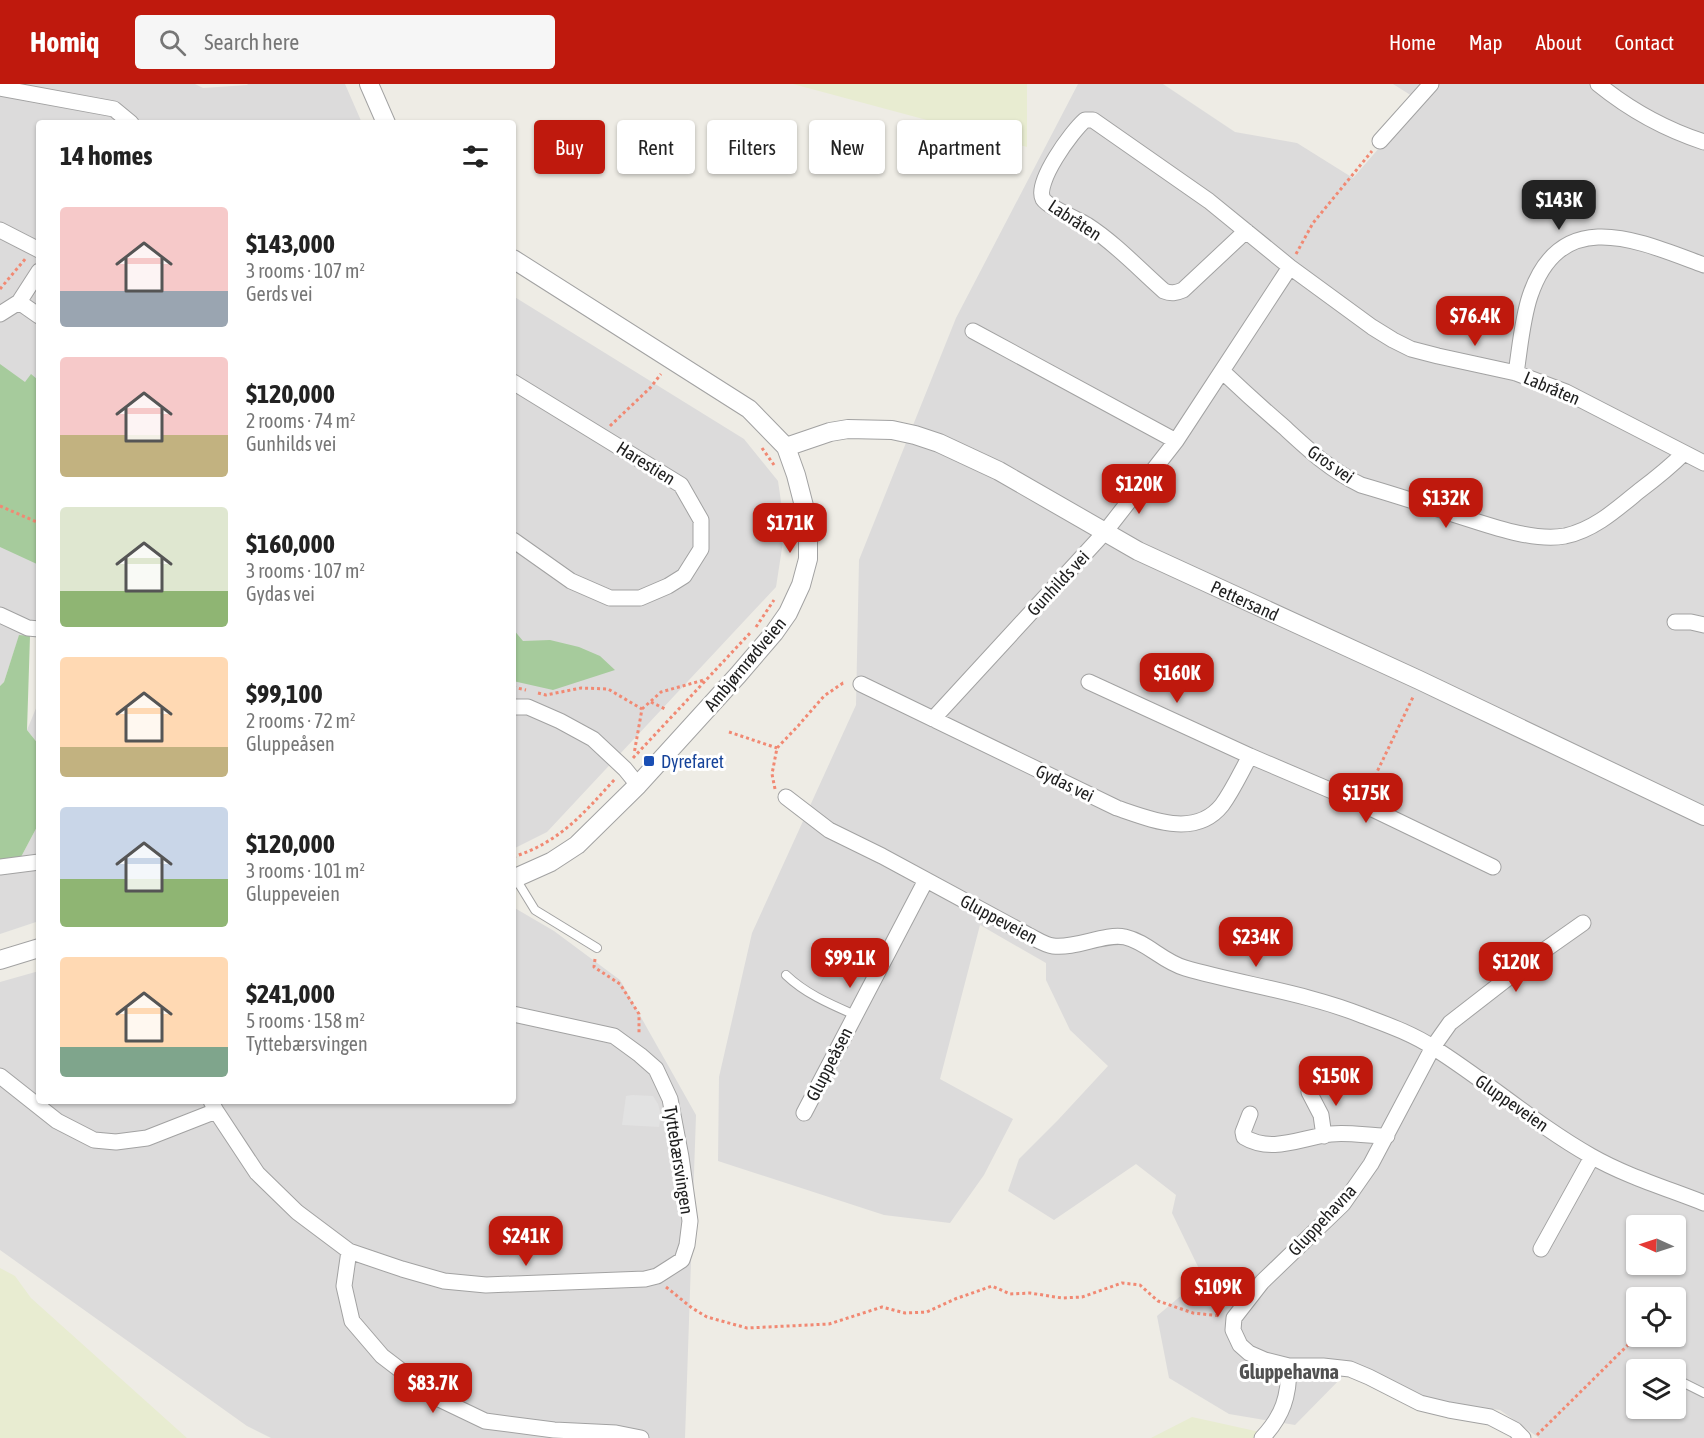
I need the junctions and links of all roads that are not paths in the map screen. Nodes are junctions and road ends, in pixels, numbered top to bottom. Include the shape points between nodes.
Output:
1 (369, 84) edge
2 (1431, 84) edge
3 (1598, 84) edge
4 (0, 88) edge
5 (127, 120) edge
6 (385, 120) edge
7 (1380, 141) road end
8 (1704, 142) edge
9 (0, 230) edge
10 (1246, 231) junction
11 (36, 248) edge
12 (516, 261) edge
13 (1704, 266) edge
14 (1290, 267) junction
15 (36, 276) edge
16 (19, 302) junction
17 (0, 314) edge
18 (36, 314) edge
19 (973, 331) dead end
20 (1222, 371) junction
21 (1516, 373) junction
22 (516, 384) edge
23 (1176, 441) junction
24 (786, 447) junction
25 (1684, 453) junction
26 (1704, 463) edge
27 (1105, 532) junction
28 (516, 542) edge
29 (0, 615) edge
30 (1675, 622) dead end
31 (1704, 625) edge
32 (34, 629) edge
33 (1089, 682) dead end
34 (861, 684) road end
35 (516, 707) edge
36 (933, 719) junction
37 (1250, 756) junction
38 (638, 785) junction
39 (786, 797) road end
40 (1703, 813) edge
41 (36, 862) edge
42 (0, 867) edge
43 (1493, 867) dead end
44 (516, 878) edge
45 (926, 880) junction
46 (516, 882) edge
47 (1583, 923) dead end
48 (597, 948) road end
49 (36, 949) edge
50 (0, 960) edge
51 (786, 975) dead end
52 (516, 1015) edge
53 (855, 1015) junction
54 (1433, 1047) junction
55 (0, 1076) edge
56 (1313, 1078) dead end
57 (36, 1104) edge
58 (36, 1104) edge
59 (214, 1106) edge
60 (804, 1113) dead end
61 (1250, 1114) dead end
62 (1324, 1136) junction
63 (1387, 1136) junction
64 (1592, 1157) junction
65 (1704, 1203) edge
66 (1541, 1249) dead end
67 (349, 1251) junction
68 (1289, 1366) junction
69 (1686, 1384) edge
70 (1704, 1393) edge
71 (640, 1438) edge
72 (1262, 1438) edge
73 (1523, 1438) edge

1 - 6 street
2 - 7 street
3 - 8 street via 1647,119
4 - 5 street via 114,109
9 - 11 street
10 - 10 street, Labråten via 1093,120 1079,125 1042,187 1046,203 1103,236 1169,293 1183,290
10 - 14 street, Labråten
12 - 24 street, Ambjørnrødveien via 749,409
13 - 21 street via 1625,239 1588,237 1569,244 1546,264 1537,278
14 - 20 street, Gunhilds vei
14 - 21 street, Labråten via 1372,327 1411,349
15 - 16 street
16 - 17 street
16 - 18 street
19 - 23 street
20 - 23 street, Gunhilds vei
20 - 25 street, Gros vei via 1310,452 1342,476 1515,532 1565,536 1596,524
21 - 25 street, Labråten via 1566,392
22 - 28 street, Harestien via 681,485 701,520 701,549 684,576 668,586 640,598 610,598 571,581
23 - 27 street, Gunhilds vei
24 - 27 street, Pettersand via 848,429 885,429 915,435 999,471
24 - 38 street, Ambjørnrødveien via 808,533 808,559 801,585 774,633
25 - 26 street, Labråten
27 - 36 street, Gunhilds vei
27 - 40 street, Pettersand via 1148,556
29 - 32 street
30 - 31 street
33 - 37 street
34 - 36 street, Gydas vei
35 - 38 street via 528,707 593,739
36 - 37 street, Gydas vei via 1117,808 1170,824 1195,822 1213,814 1230,793
37 - 43 street via 1358,802
38 - 44 street, Ambjørnrødveien via 577,845
39 - 45 street, Gluppeveien via 829,830
41 - 42 street
45 - 53 street, Gluppeåsen
45 - 54 street, Gluppeveien via 1051,946 1123,937 1141,943 1180,967 1353,1012
46 - 48 lane via 536,910
47 - 54 street via 1450,1023
49 - 50 street
51 - 53 lane, Gluppeåsen via 799,988
52 - 67 street, Tyttebærsvingen via 615,1036 656,1069 670,1099 690,1221 682,1260 645,1279 486,1285 444,1281
53 - 60 street, Gluppeåsen
54 - 63 street, Gluppehavna
54 - 64 street, Gluppeveien
55 - 58 street
56 - 62 street via 1309,1092 1321,1115
57 - 59 street via 94,1140 116,1142 147,1138
59 - 67 street, Tyttebærsvingen via 257,1173 297,1212
61 - 62 street via 1243,1132 1249,1140 1280,1144
62 - 63 street
63 - 68 street, Gluppehavna via 1343,1204 1262,1282 1234,1318 1233,1330 1249,1353
64 - 65 street, Gluppeveien
64 - 66 street
67 - 71 street via 344,1286 352,1321 382,1356 437,1398 485,1421
68 - 72 street via 1282,1410
68 - 73 street via 1350,1369 1420,1403 1490,1417
69 - 70 lane

